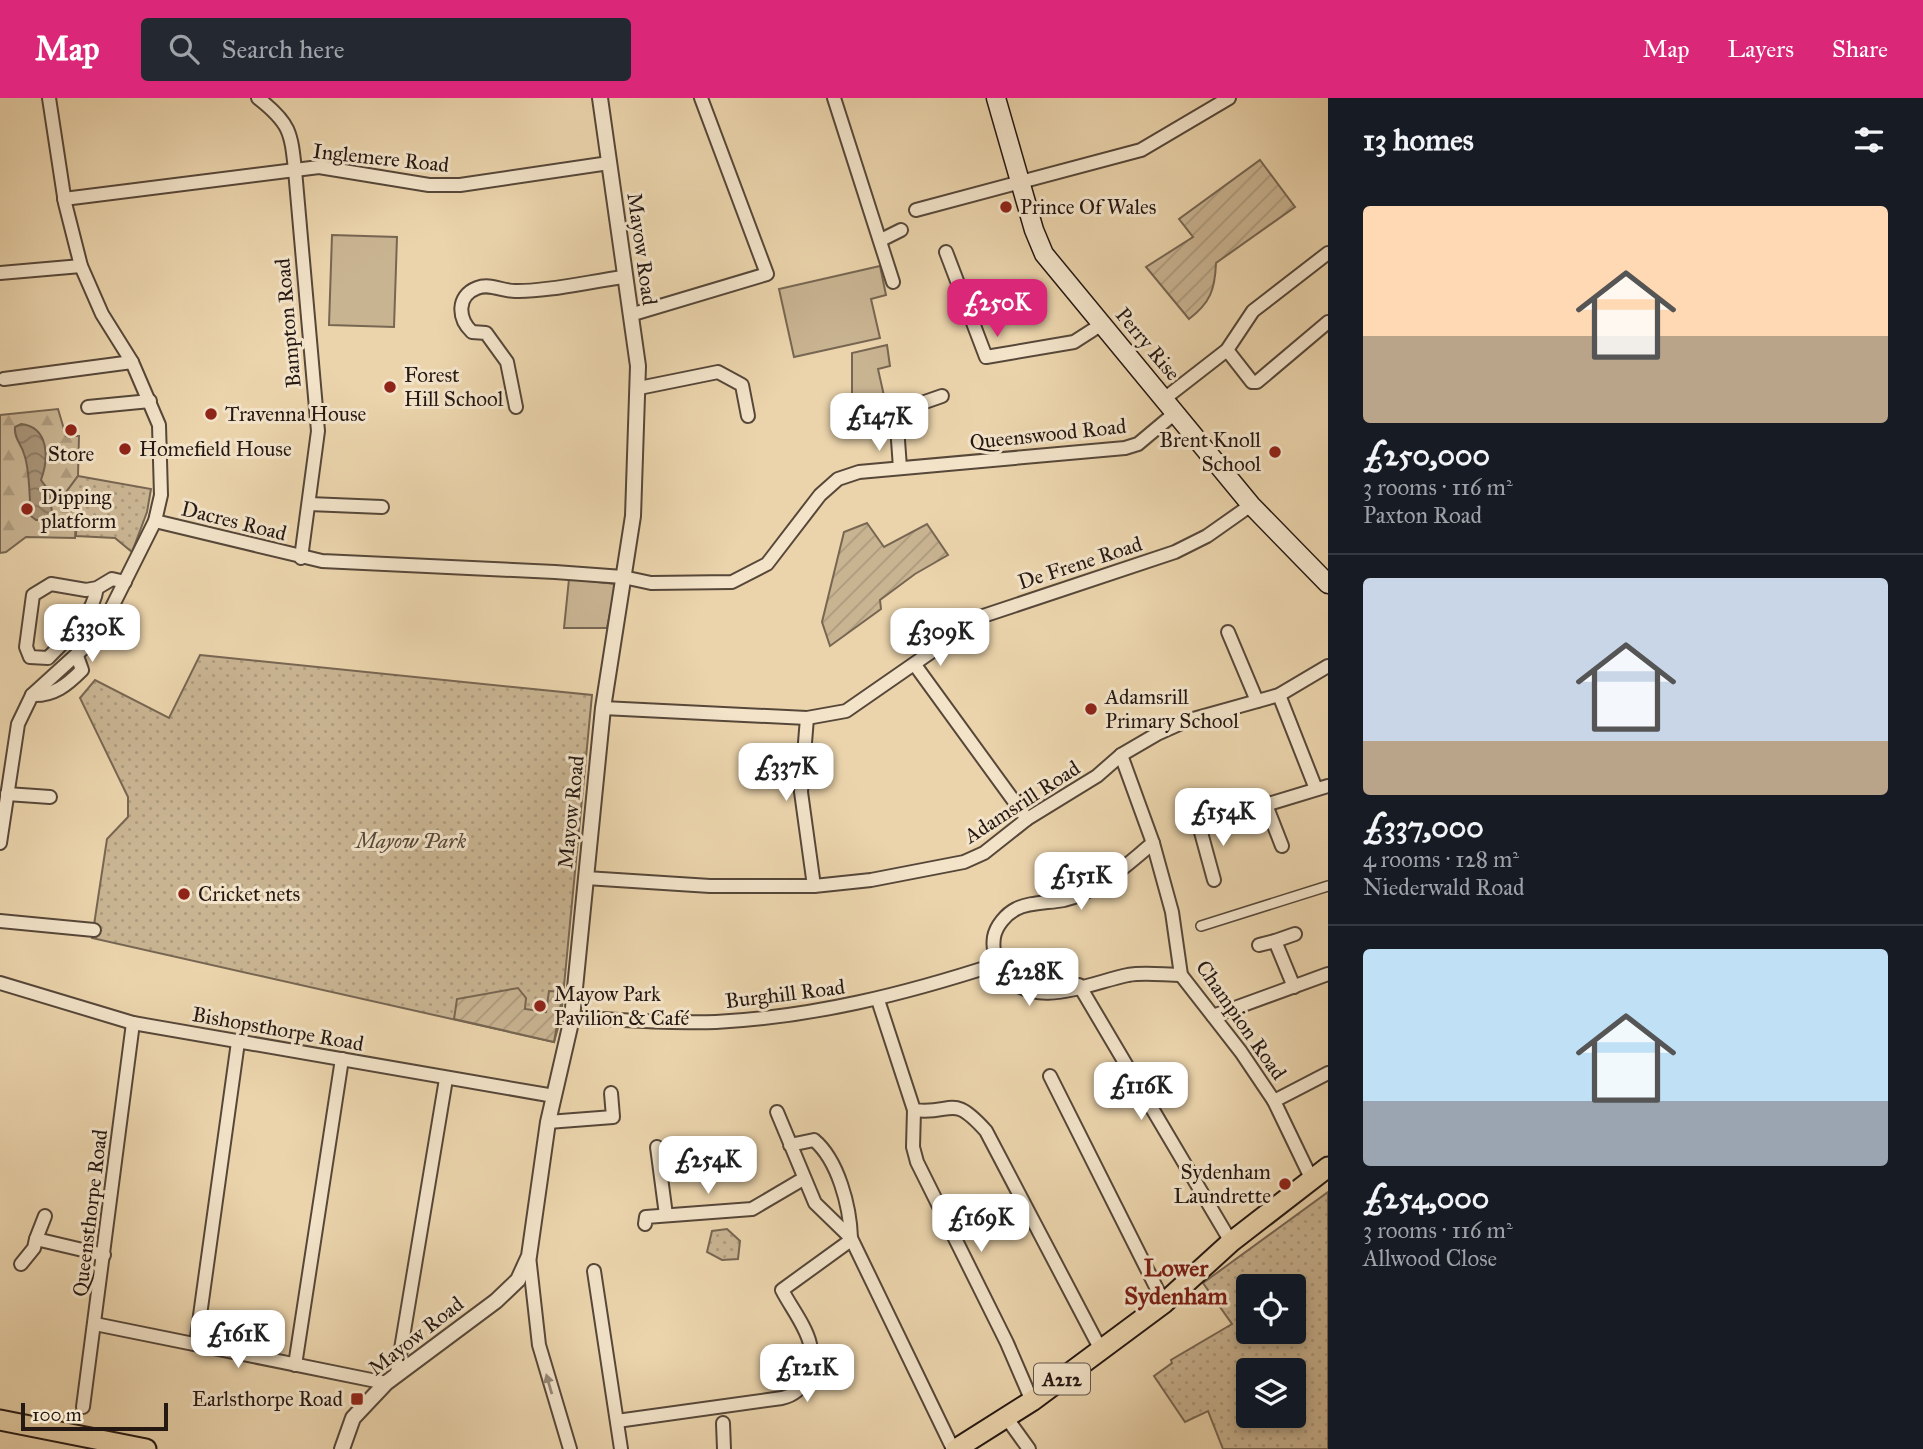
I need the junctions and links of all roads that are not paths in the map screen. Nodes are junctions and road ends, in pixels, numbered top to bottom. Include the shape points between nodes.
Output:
1 (49, 98) edge
2 (258, 98) edge
3 (600, 98) edge
4 (701, 98) edge
5 (834, 98) edge
6 (996, 98) edge
7 (1229, 98) edge
8 (609, 163) junction
9 (295, 170) junction
10 (1021, 181) junction
11 (64, 199) junction
12 (916, 210) dead end
13 (901, 230) dead end
14 (881, 240) junction
15 (946, 252) dead end
16 (1328, 253) edge
17 (80, 266) junction
18 (0, 273) edge
19 (624, 277) junction
20 (892, 282) dead end
21 (630, 314) junction
22 (1328, 321) edge
23 (1102, 324) junction
24 (1227, 351) junction
25 (132, 362) junction
26 (4, 379) dead end
27 (639, 388) junction
28 (942, 396) dead end
29 (150, 401) junction
30 (1170, 406) junction
31 (88, 407) dead end
32 (516, 407) dead end
33 (748, 415) dead end
34 (900, 468) junction
35 (309, 504) junction
36 (1251, 505) junction
37 (382, 507) dead end
38 (155, 521) junction
39 (300, 558) junction
40 (623, 577) junction
41 (125, 582) junction
42 (1328, 584) edge
43 (97, 588) junction
44 (1228, 632) dead end
45 (915, 665) junction
46 (1328, 666) edge
47 (1279, 695) junction
48 (1257, 701) junction
49 (603, 708) junction
50 (807, 718) junction
51 (1121, 755) junction
52 (1322, 788) edge
53 (7, 794) junction
54 (50, 797) dead end
55 (1266, 805) junction
56 (1027, 818) junction
57 (0, 843) edge
58 (1153, 843) junction
59 (1282, 846) dead end
60 (586, 878) junction
61 (1214, 880) dead end
62 (814, 886) junction
63 (1328, 886) edge
64 (0, 921) edge
65 (1201, 926) dead end
66 (94, 930) dead end
67 (1295, 934) dead end
68 (1275, 941) junction
69 (1259, 945) dead end
70 (997, 964) junction
71 (1328, 974) edge
72 (1181, 975) junction
73 (0, 983) edge
74 (1079, 985) junction
75 (1294, 987) junction
76 (878, 1000) junction
77 (1213, 1016) junction
78 (572, 1018) junction
79 (133, 1023) junction
80 (237, 1042) junction
81 (342, 1059) junction
82 (1328, 1073) edge
83 (1050, 1076) dead end
84 (446, 1079) junction
85 (611, 1093) dead end
86 (554, 1097) junction
87 (1274, 1101) junction
88 (914, 1110) junction
89 (776, 1112) dead end
90 (548, 1122) junction
91 (790, 1145) junction
92 (657, 1147) dead end
93 (1328, 1167) edge
94 (803, 1179) junction
95 (1312, 1180) junction
96 (666, 1215) junction
97 (45, 1216) dead end
98 (645, 1224) dead end
99 (36, 1239) junction
100 (851, 1239) junction
101 (1231, 1242) junction
102 (104, 1255) junction
103 (529, 1256) junction
104 (21, 1264) dead end
105 (594, 1271) dead end
106 (1164, 1303) junction
107 (96, 1324) junction
108 (196, 1344) junction
109 (1101, 1350) junction
110 (295, 1365) junction
111 (392, 1378) junction
112 (1032, 1401) junction
113 (83, 1407) dead end
114 (1006, 1417) junction
115 (0, 1420) edge
116 (617, 1421) junction
117 (723, 1423) dead end
118 (146, 1449) edge
119 (342, 1449) edge
120 (570, 1449) edge
121 (621, 1449) edge
122 (724, 1449) edge
123 (954, 1449) edge
124 (1029, 1449) edge

1 - 11 street, Dacres Road
2 - 9 street, Bampton Road via 290,131
3 - 8 street, Mayow Road
4 - 21 street via 767,274
5 - 14 street
6 - 10 main road, Perry Rise
7 - 10 street via 1142,150
8 - 9 street, Inglemere Road via 460,185 429,185 319,167
8 - 19 street, Mayow Road
9 - 11 street, Inglemere Road
9 - 35 street, Bampton Road via 317,431
10 - 12 street
10 - 23 main road, Perry Rise via 1044,254
11 - 17 street, Dacres Road
13 - 14 street
14 - 20 street
15 - 23 street via 986,357 1074,342
16 - 24 street, Queenswood Road via 1253,311
17 - 18 street
17 - 25 street, Dacres Road via 102,314
19 - 21 street, Mayow Road
19 - 32 street via 515,291 485,286 465,297 463,322 472,332 486,333 507,362
21 - 27 street, Mayow Road
22 - 24 street via 1257,382 1252,382
23 - 30 main road, Perry Rise
24 - 30 street, Queenswood Road
25 - 26 street
25 - 29 street, Dacres Road
27 - 33 street via 718,372 742,385
27 - 40 street, Mayow Road via 634,516
28 - 34 street via 897,412
29 - 31 street
29 - 38 street, Dacres Road via 159,425 162,456
30 - 34 street, Queenswood Road via 1138,444 1125,448
30 - 36 main road, Perry Rise
34 - 40 street, Queenswood Road via 838,479 820,495 768,564 732,582 651,583
35 - 37 street
35 - 39 street, Bampton Road
36 - 42 main road, Perry Rise
36 - 45 street, De Frene Road via 1175,552 983,616
38 - 39 street, Dacres Road
38 - 41 street
39 - 40 street, Dacres Road
40 - 49 street, Mayow Road
41 - 43 street via 112,579
41 - 53 street via 98,635 32,695 18,724
43 - 43 street via 93,608 67,640 48,658 30,657 26,647 33,595 51,584
44 - 48 street
45 - 50 street, De Frene Road via 846,711
45 - 56 street
46 - 47 street, Adamsrill Road
47 - 48 street, Adamsrill Road
47 - 52 street
48 - 51 street, Adamsrill Road via 1186,721
49 - 50 street, De Frene Road
49 - 60 street, Mayow Road
50 - 62 street via 801,792
51 - 56 street, Adamsrill Road via 1097,776
51 - 58 street, Champion Road
52 - 55 street
53 - 54 street
53 - 57 street
55 - 59 street
55 - 61 street via 1199,825
56 - 62 street, Adamsrill Road via 984,853 964,862
58 - 70 street via 1088,892 1017,908 1004,917 995,931
58 - 72 street, Champion Road via 1172,912
60 - 62 street, Adamsrill Road via 710,886
60 - 78 street, Mayow Road
63 - 65 street
64 - 66 street
67 - 68 street
68 - 69 street
68 - 75 street
70 - 74 street via 1020,988 1042,995
70 - 76 street, Burghill Road
71 - 75 street
72 - 74 street via 1132,975
72 - 77 street, Champion Road
73 - 79 street, Bishopsthorpe Road
74 - 101 street
75 - 77 street
76 - 78 street, Burghill Road via 716,1022
76 - 88 street
77 - 87 street, Champion Road
78 - 86 street, Mayow Road
79 - 80 street, Bishopsthorpe Road
79 - 102 street, Queensthorpe Road
80 - 81 street, Bishopsthorpe Road
80 - 108 street
81 - 84 street, Bishopsthorpe Road
81 - 110 street
82 - 87 street
83 - 106 street
84 - 86 street, Bishopsthorpe Road
84 - 111 street
85 - 90 street via 613,1117
86 - 90 street, Mayow Road
87 - 95 street, Champion Road
88 - 109 street via 962,1108 986,1131
88 - 112 street via 917,1163
89 - 91 street
90 - 103 street, Mayow Road
91 - 94 street
91 - 100 street via 814,1140 827,1151 850,1216
92 - 96 street
93 - 95 main road, A212
94 - 96 street via 752,1209
94 - 100 street via 815,1203
95 - 101 main road, A212
96 - 98 street via 646,1217
97 - 99 street
99 - 102 street
99 - 104 street
100 - 116 street via 782,1290 810,1343 808,1377 796,1391 782,1398
100 - 123 street
101 - 106 main road, A212
102 - 107 street, Queensthorpe Road
103 - 111 street, Mayow Road via 518,1280 496,1301
120 -> 103 street via 539,1345
105 - 116 street
106 - 109 main road, A212
107 - 108 street
107 - 113 street, Queensthorpe Road
108 - 110 street
109 - 112 main road, A212
110 - 111 street
111 - 119 street, Mayow Road via 353,1418
112 - 114 main road, A212
114 - 123 main road, A212
114 - 124 street
115 - 118 main road
116 - 121 street
117 - 122 street

